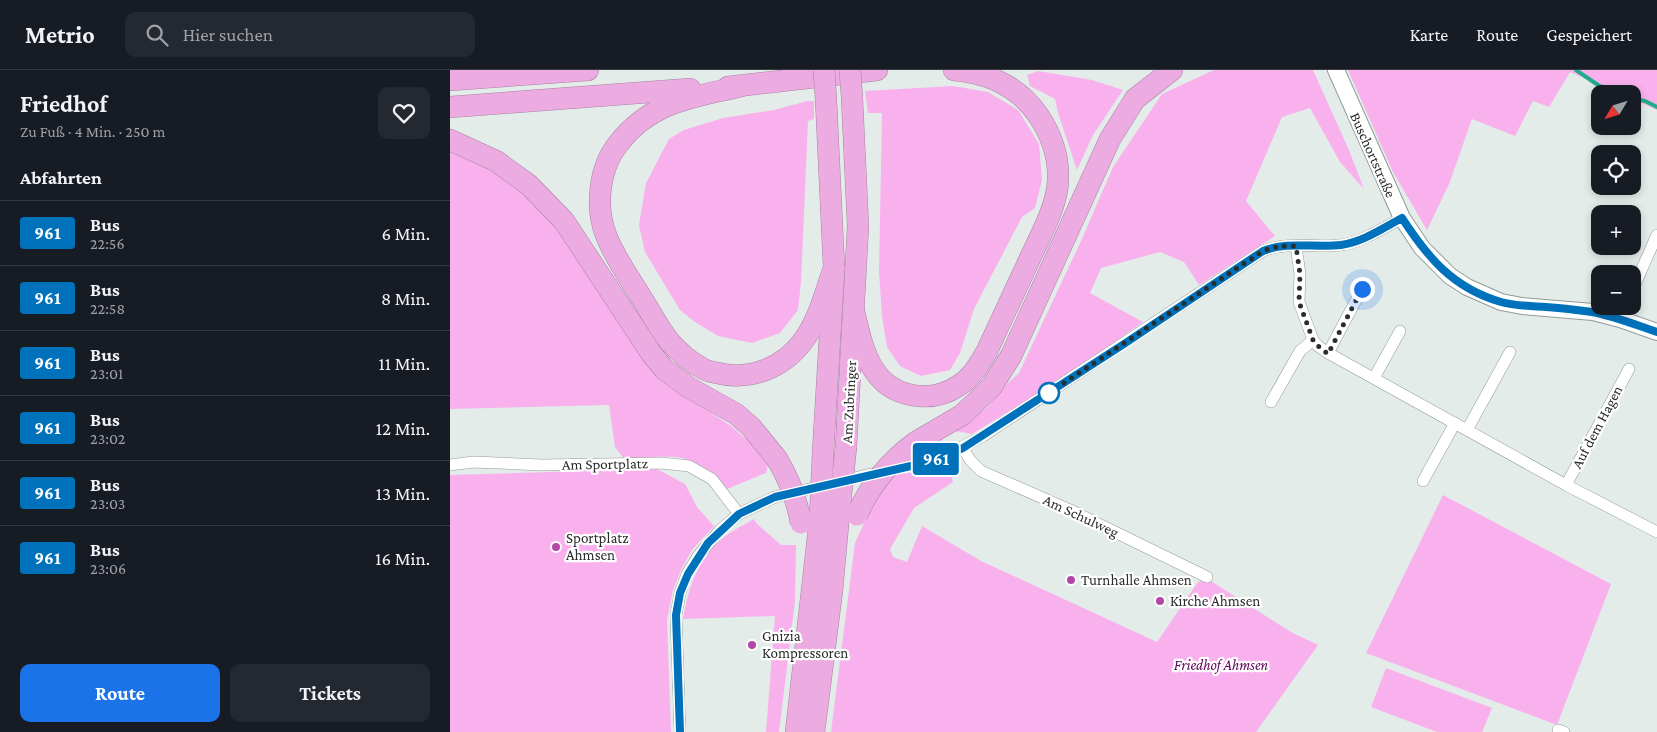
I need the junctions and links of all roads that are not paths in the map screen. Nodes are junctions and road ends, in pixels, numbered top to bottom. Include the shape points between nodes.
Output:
1 (588, 70) edge
2 (824, 70) edge
3 (850, 70) edge
4 (877, 70) edge
5 (954, 70) edge
6 (1172, 70) edge
7 (1336, 70) edge
8 (450, 80) edge
9 (741, 86) junction
10 (450, 108) edge
11 (450, 140) edge
12 (1402, 218) junction
13 (1657, 235) edge
14 (1296, 246) junction
15 (834, 268) junction
16 (1641, 271) edge
17 (1362, 289) dead end
18 (854, 312) junction
19 (1591, 312) edge
20 (1627, 315) edge
21 (1400, 331) dead end
22 (1657, 332) edge
23 (1313, 340) junction
24 (1510, 352) dead end
25 (1328, 354) junction
26 (1628, 369) dead end
27 (1374, 378) junction
28 (1271, 402) dead end
29 (1455, 423) junction
30 (1468, 430) junction
31 (963, 448) junction
32 (450, 465) edge
33 (1423, 481) dead end
34 (1566, 485) junction
35 (739, 514) junction
36 (829, 518) junction
37 (1657, 532) edge
38 (1206, 577) dead end
39 (680, 732) edge
40 (796, 732) edge
41 (814, 732) edge

1 - 8 highway
2 - 15 highway, Am Zubringer, bridge
3 - 18 highway, Am Zubringer, bridge via 858,226
4 - 9 highway
5 - 18 highway via 989,77 1013,88 1032,105 1055,148 1057,190 1050,216 975,372 960,386 944,394 905,395 890,386 866,358
6 - 36 highway, bridge via 1135,99 1120,120 1011,356 992,386 962,415 902,453 885,469 861,504
7 - 12 main road, Buschortstraße
9 - 10 highway
9 - 15 highway via 671,103 633,127 616,146 601,182 601,209 605,234 618,260 669,341 687,359 704,369 727,376 750,376 772,368 788,357 804,340 816,317
11 - 36 highway, bridge via 496,161 529,184 564,221 664,369 751,427 777,459 798,506
12 - 14 street via 1357,241 1342,245
12 - 19 main road, Buschortstraße via 1436,264 1468,287 1508,303
13 - 16 street
14 - 23 street, Auf dem Hagen via 1299,302
14 - 31 street via 1279,246 1263,251
15 - 36 highway, Am Zubringer, bridge via 823,452
17 - 25 street
18 - 36 highway, Am Zubringer, bridge via 846,447
20 - 22 main road, Buschortstraße
21 - 27 street
23 - 25 street, Auf dem Hagen
23 - 28 street via 1300,350
24 - 30 street
25 - 27 street, Auf dem Hagen
26 - 34 street, Auf dem Hagen
27 - 29 street, Auf dem Hagen
29 - 30 street, Auf dem Hagen
29 - 33 street
30 - 34 street, Auf dem Hagen
31 - 35 street via 924,463 775,497
31 - 38 street, Am Schulweg via 981,472 1070,510
32 - 35 street, Am Sportplatz via 473,462 542,465 662,463 688,466 712,479
34 - 37 street, Auf dem Hagen
35 - 39 street via 698,556 680,593 676,615
36 - 40 highway via 811,599
36 - 41 highway, Am Zubringer via 832,592

